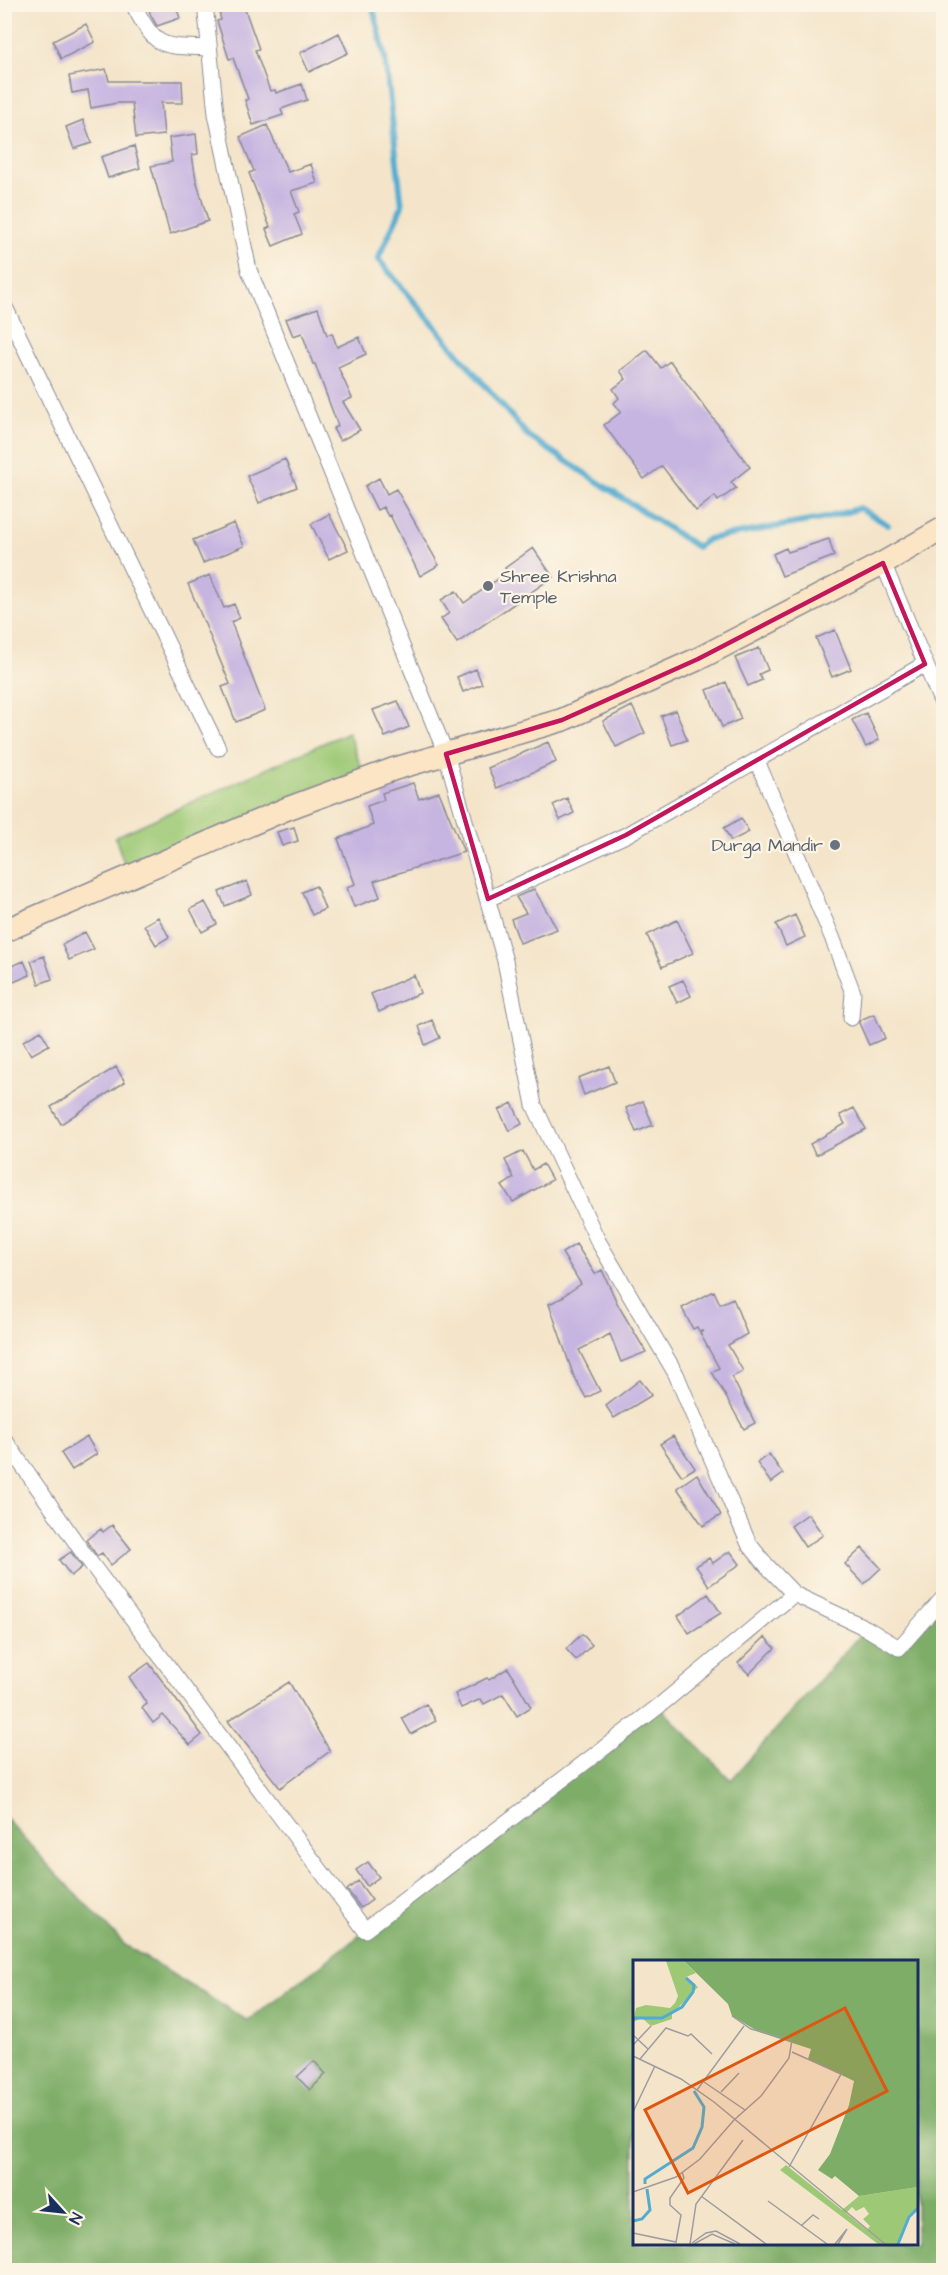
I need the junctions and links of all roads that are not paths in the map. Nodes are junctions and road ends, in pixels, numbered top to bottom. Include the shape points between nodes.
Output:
1 (133, 4) edge
2 (205, 4) edge
3 (209, 48) junction
4 (4, 305) edge
5 (944, 528) edge
6 (883, 563) junction
7 (925, 664) junction
8 (944, 708) edge
9 (218, 748) dead end
10 (446, 754) junction
11 (757, 761) junction
12 (488, 899) junction
13 (4, 931) edge
14 (851, 1018) dead end
15 (4, 1439) edge
16 (794, 1594) junction
17 (944, 1597) edge

1 - 3 street via 149,33 167,46
2 - 3 street
3 - 10 street via 216,114 249,270
4 - 9 street
5 - 6 main road
6 - 7 street
6 - 10 main road via 698,659 562,720
7 - 8 street
7 - 11 street
10 - 12 street
10 - 13 main road via 286,809
11 - 12 street via 626,835
11 - 14 street via 824,914 853,993
12 - 16 street via 505,961 534,1105 598,1241 676,1374 749,1544
15 - 16 street via 84,1554 365,1930 659,1706
16 - 17 street via 899,1648

